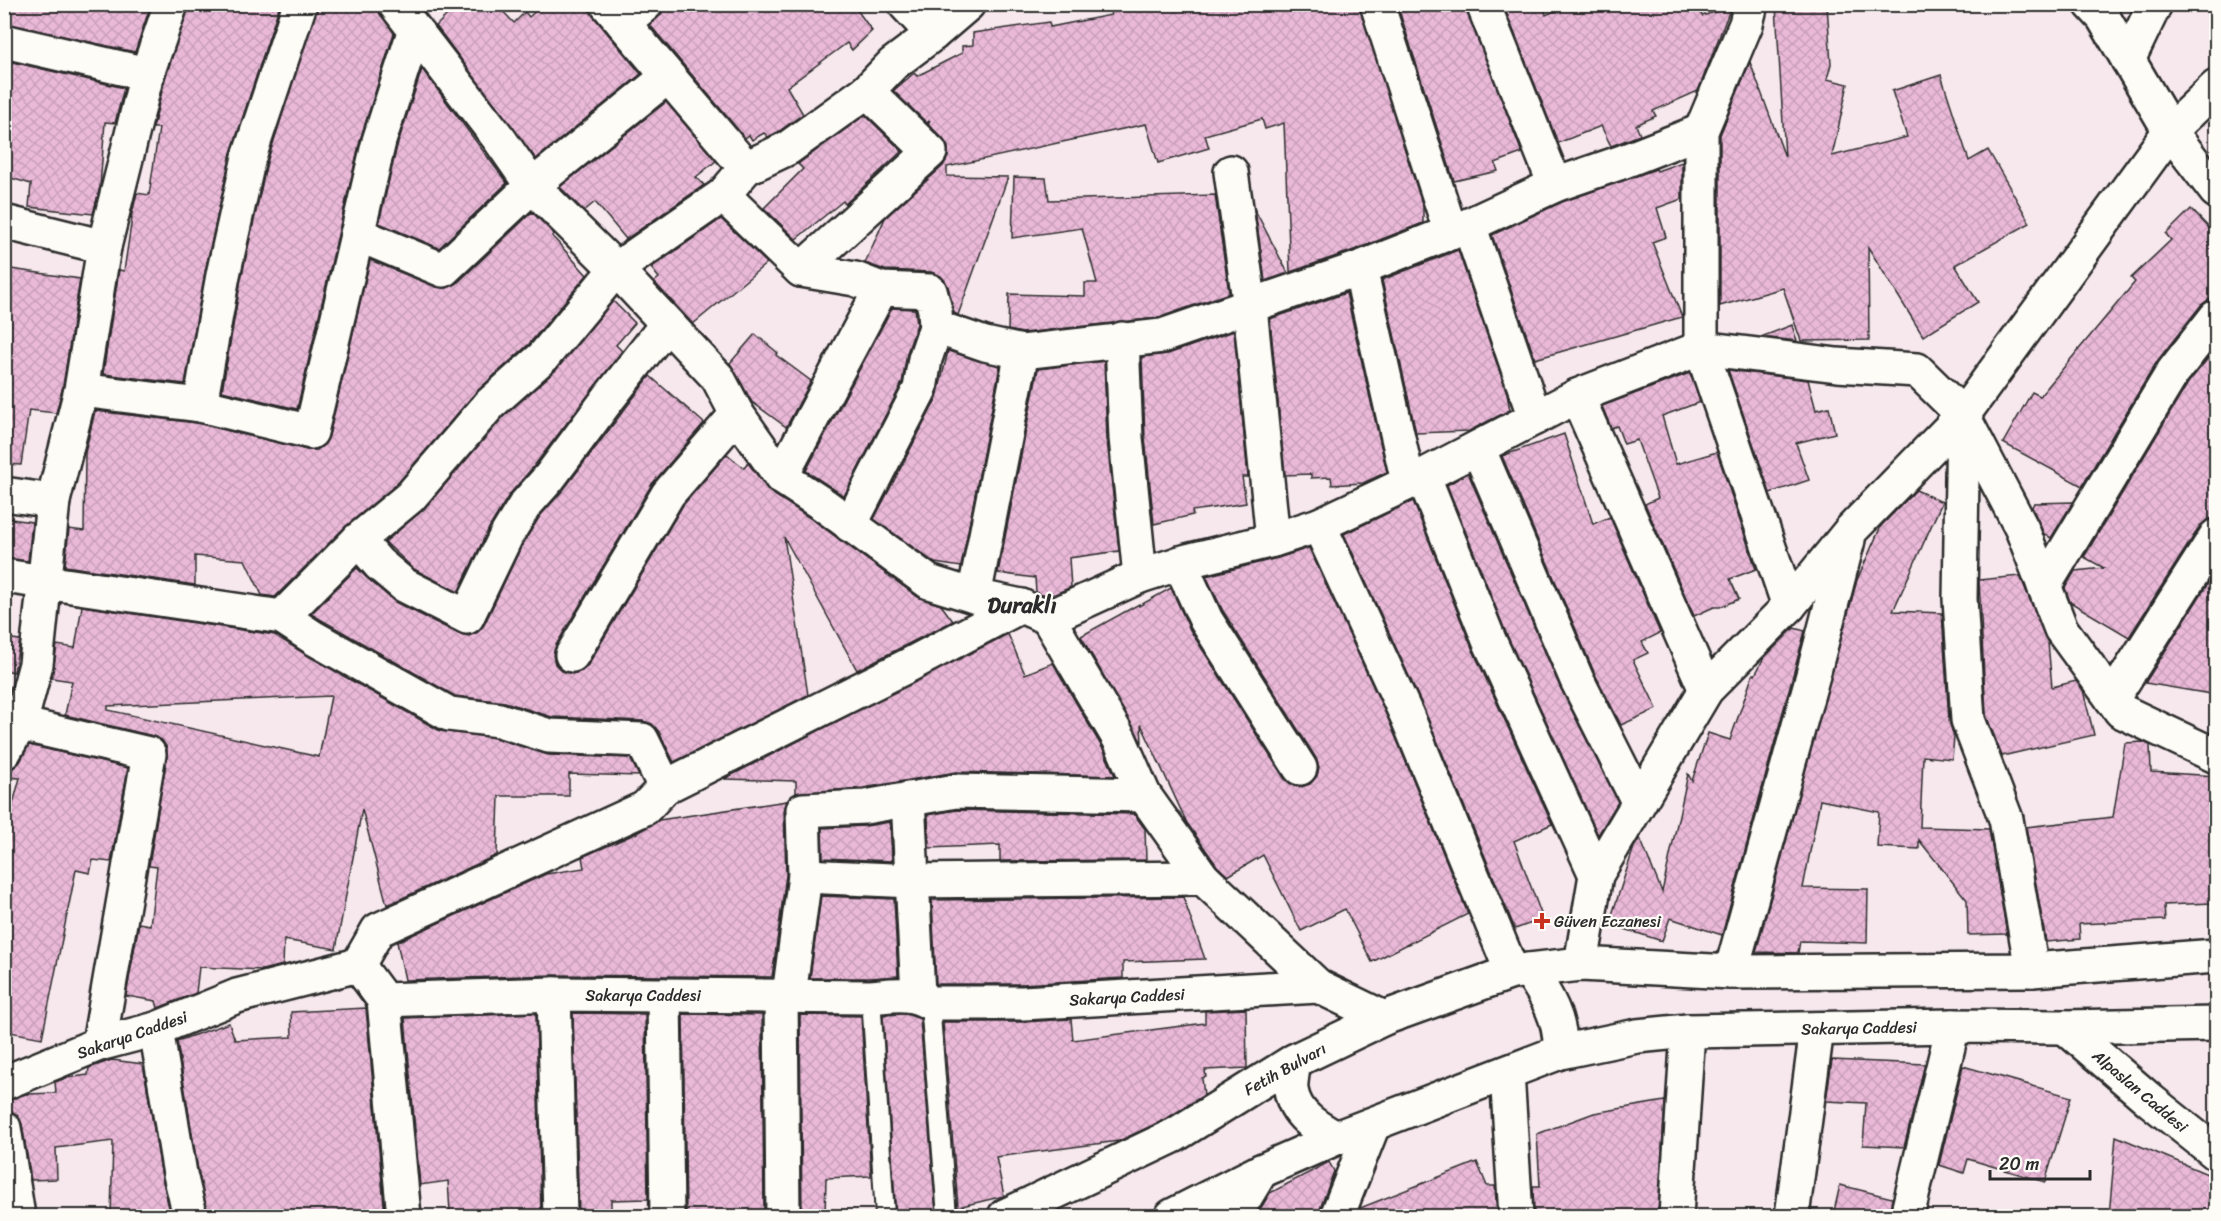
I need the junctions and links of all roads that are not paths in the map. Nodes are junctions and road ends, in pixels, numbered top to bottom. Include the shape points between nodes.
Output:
1 (171, 4) edge
2 (300, 4) edge
3 (395, 4) edge
4 (905, 4) edge
5 (968, 4) edge
6 (1377, 4) edge
7 (1483, 4) edge
8 (2091, 4) edge
9 (2156, 4) edge
10 (625, 11) edge
11 (1745, 11) edge
12 (414, 32) junction
13 (933, 34) junction
14 (4, 41) edge
15 (2128, 60) junction
16 (147, 74) junction
17 (667, 76) junction
18 (2217, 87) edge
19 (867, 91) junction
20 (1701, 131) junction
21 (2170, 131) junction
22 (746, 168) junction
23 (1231, 172) dead end
24 (1555, 185) junction
25 (532, 186) junction
26 (2217, 190) edge
27 (723, 195) junction
28 (4, 222) edge
29 (1460, 229) junction
30 (357, 234) junction
31 (104, 247) junction
32 (1360, 268) junction
33 (616, 269) junction
34 (801, 270) junction
35 (881, 289) junction
36 (1250, 307) junction
37 (2217, 317) edge
38 (667, 324) junction
39 (936, 327) junction
40 (1122, 339) junction
41 (1701, 348) junction
42 (1022, 352) junction
43 (81, 390) junction
44 (1577, 396) junction
45 (200, 405) junction
46 (737, 414) junction
47 (1963, 416) junction
48 (1535, 418) junction
49 (1478, 448) junction
50 (780, 477) junction
51 (1416, 479) junction
52 (4, 494) edge
53 (53, 501) junction
54 (850, 525) junction
55 (1319, 525) junction
56 (1851, 530) junction
57 (2217, 536) edge
58 (358, 540) junction
59 (1273, 540) junction
60 (1180, 563) junction
61 (4, 576) edge
62 (1140, 576) junction
63 (45, 581) junction
64 (2044, 586) junction
65 (974, 596) junction
66 (1789, 606) junction
67 (1035, 612) junction
68 (282, 617) junction
69 (572, 655) dead end
70 (1706, 690) junction
71 (2112, 699) junction
72 (20, 724) junction
73 (4, 752) edge
74 (2217, 756) edge
75 (1300, 768) dead end
76 (666, 787) junction
77 (1144, 795) junction
78 (908, 799) junction
79 (1638, 801) junction
80 (1596, 875) junction
81 (805, 876) junction
82 (1203, 878) junction
83 (913, 881) junction
84 (2217, 942) edge
85 (2217, 956) edge
86 (2176, 959) junction
87 (1581, 964) junction
88 (358, 965) junction
89 (2032, 969) junction
90 (1521, 971) junction
91 (1731, 972) junction
92 (1318, 986) junction
93 (554, 994) junction
94 (664, 995) junction
95 (785, 995) junction
96 (871, 997) junction
97 (924, 999) junction
98 (384, 1000) junction
99 (1384, 1018) junction
100 (2217, 1024) edge
101 (1953, 1026) junction
102 (2065, 1027) junction
103 (156, 1029) junction
104 (1817, 1029) junction
105 (1688, 1030) junction
106 (99, 1044) junction
107 (1560, 1052) junction
108 (1294, 1061) junction
109 (1507, 1073) junction
110 (4, 1083) edge
111 (1373, 1125) junction
112 (4, 1128) edge
113 (1336, 1138) junction
114 (2217, 1153) edge
115 (1261, 1171) junction
116 (18, 1216) edge
117 (190, 1216) edge
118 (404, 1216) edge
119 (560, 1216) edge
120 (667, 1216) edge
121 (783, 1216) edge
122 (885, 1216) edge
123 (947, 1216) edge
124 (1005, 1216) edge
125 (1172, 1216) edge
126 (1234, 1216) edge
127 (1337, 1216) edge
128 (1516, 1216) edge
129 (1676, 1216) edge
130 (1792, 1216) edge
131 (1908, 1216) edge

1 - 16 street
2 - 45 street via 249,157
3 - 12 street
4 - 13 street
5 - 13 street
6 - 29 street
7 - 24 street
8 - 15 street
9 - 15 street
10 - 17 street
11 - 20 street
12 - 25 street via 431,49
12 - 30 street via 379,141
13 - 19 street via 893,64
14 - 16 street
15 - 21 street
16 - 31 street
17 - 22 street
17 - 25 street
18 - 21 street
19 - 22 street via 788,148
19 - 34 street via 930,152
20 - 24 street
20 - 41 street
21 - 26 street
21 - 47 street
22 - 27 street
23 - 36 street
24 - 29 street
25 - 30 street via 442,270
25 - 33 street
27 - 33 street
27 - 34 street
28 - 31 street
29 - 32 street
29 - 48 street
30 - 45 street via 311,432
31 - 43 street
32 - 36 street
32 - 51 street
33 - 38 street
33 - 58 street via 543,357 490,404 410,497
34 - 35 street via 855,279
35 - 39 street via 930,291
35 - 50 street
36 - 40 street via 1162,336
36 - 59 street
37 - 64 street via 2173,372
38 - 46 street via 718,378
38 - 58 street via 525,504 467,617 404,585
39 - 42 street
39 - 54 street via 924,359 920,388
40 - 42 street
40 - 62 street via 1126,438
41 - 44 street
41 - 47 street via 1837,365 1917,369
41 - 66 street
42 - 65 street
43 - 45 street
43 - 53 street
44 - 48 street
44 - 70 street
46 - 50 street
46 - 69 street via 668,494
47 - 56 street
47 - 64 street via 2022,529
47 - 89 street via 1960,599 1968,720 2006,819
48 - 49 street
49 - 51 street
49 - 79 street via 1577,680
50 - 54 street
51 - 55 street
51 - 80 street
52 - 53 street
53 - 63 street
54 - 65 street via 929,582
55 - 59 street
55 - 90 street
56 - 66 street
56 - 91 street
57 - 71 street
58 - 68 street
59 - 60 street
60 - 62 street
60 - 75 street via 1206,621
61 - 63 street
62 - 67 street
63 - 68 street
63 - 72 street via 36,664
64 - 71 street via 2061,629
65 - 67 street
66 - 70 street
67 - 76 street via 909,665
67 - 77 street via 1120,740
68 - 76 street via 449,714 499,720 549,736 642,740
70 - 79 street
71 - 74 street via 2121,711
72 - 73 street
72 - 106 street via 149,754
76 - 88 street via 645,808 378,930
77 - 78 street via 956,791
77 - 82 street
78 - 81 street via 865,807 803,810
78 - 83 street
79 - 80 street
80 - 87 street
81 - 83 street
81 - 95 street
82 - 83 street
82 - 92 street
83 - 97 street
84 - 86 street
85 - 86 street
86 - 89 street
87 - 90 street, Fetih Bulvarı
87 - 91 street
88 - 98 street
88 - 103 street, Sakarya Caddesi via 237,996
89 - 91 street
90 - 99 street, Fetih Bulvarı
90 - 107 street via 1546,994 1561,1035
92 - 97 street, Sakarya Caddesi via 1023,1003
92 - 99 street
93 - 94 street, Sakarya Caddesi
93 - 98 street, Sakarya Caddesi
93 - 119 street
94 - 95 street, Sakarya Caddesi
94 - 120 street
95 - 96 street, Sakarya Caddesi
95 - 121 street
96 - 97 street, Sakarya Caddesi
96 - 122 lane
97 - 123 lane
98 - 118 street
99 - 108 street, Fetih Bulvarı
100 - 102 street, Sakarya Caddesi
101 - 102 street, Sakarya Caddesi
101 - 104 street, Sakarya Caddesi
101 - 131 street
102 - 114 street, Alpaslan Caddesi
103 - 106 street, Sakarya Caddesi
103 - 117 street
104 - 105 street, Sakarya Caddesi
104 - 130 street
105 - 107 street, Sakarya Caddesi
105 - 129 street
106 - 110 street, Sakarya Caddesi
107 - 109 street, Sakarya Caddesi
108 - 113 street via 1291,1090 1298,1107 1311,1125
108 - 124 street, Fetih Bulvarı via 1175,1135
109 - 111 street
109 - 128 street
111 - 113 street
111 - 127 street
112 - 116 street
113 - 115 street
115 - 125 street
115 - 126 street

